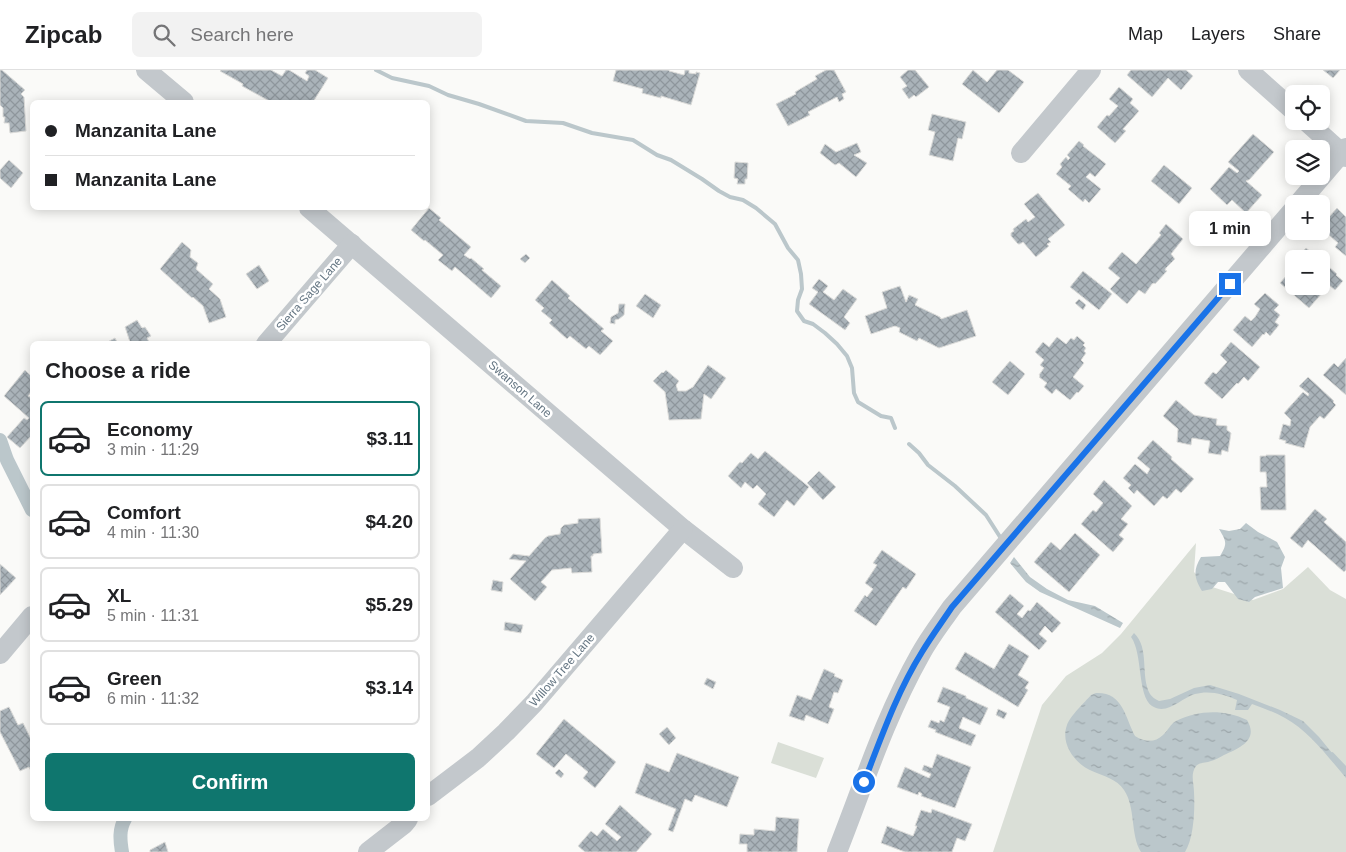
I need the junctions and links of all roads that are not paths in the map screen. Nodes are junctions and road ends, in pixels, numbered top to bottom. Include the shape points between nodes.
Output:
1 (146, 70) edge
2 (1091, 70) edge
3 (1248, 70) edge
4 (182, 100) edge
5 (1285, 102) edge
6 (1317, 130) edge
7 (1021, 153) dead end
8 (1345, 153) edge
9 (1306, 195) edge
10 (311, 210) edge
11 (1285, 219) edge
12 (352, 244) junction
13 (269, 341) edge
14 (684, 529) junction
15 (733, 568) dead end
16 (30, 618) edge
17 (0, 654) edge
18 (430, 794) edge
19 (406, 821) edge
20 (368, 852) edge
21 (838, 852) edge

1 - 4 street
2 - 7 street
3 - 5 street
6 - 8 street
8 - 9 street
10 - 12 street, Swanson Lane
11 - 21 street via 952,607 916,661 900,693
12 - 13 street, Sierra Sage Lane
12 - 14 street, Swanson Lane
14 - 15 street, Swanson Lane
14 - 18 street, Willow Tree Lane via 534,703 478,758
16 - 17 street
19 - 20 street

